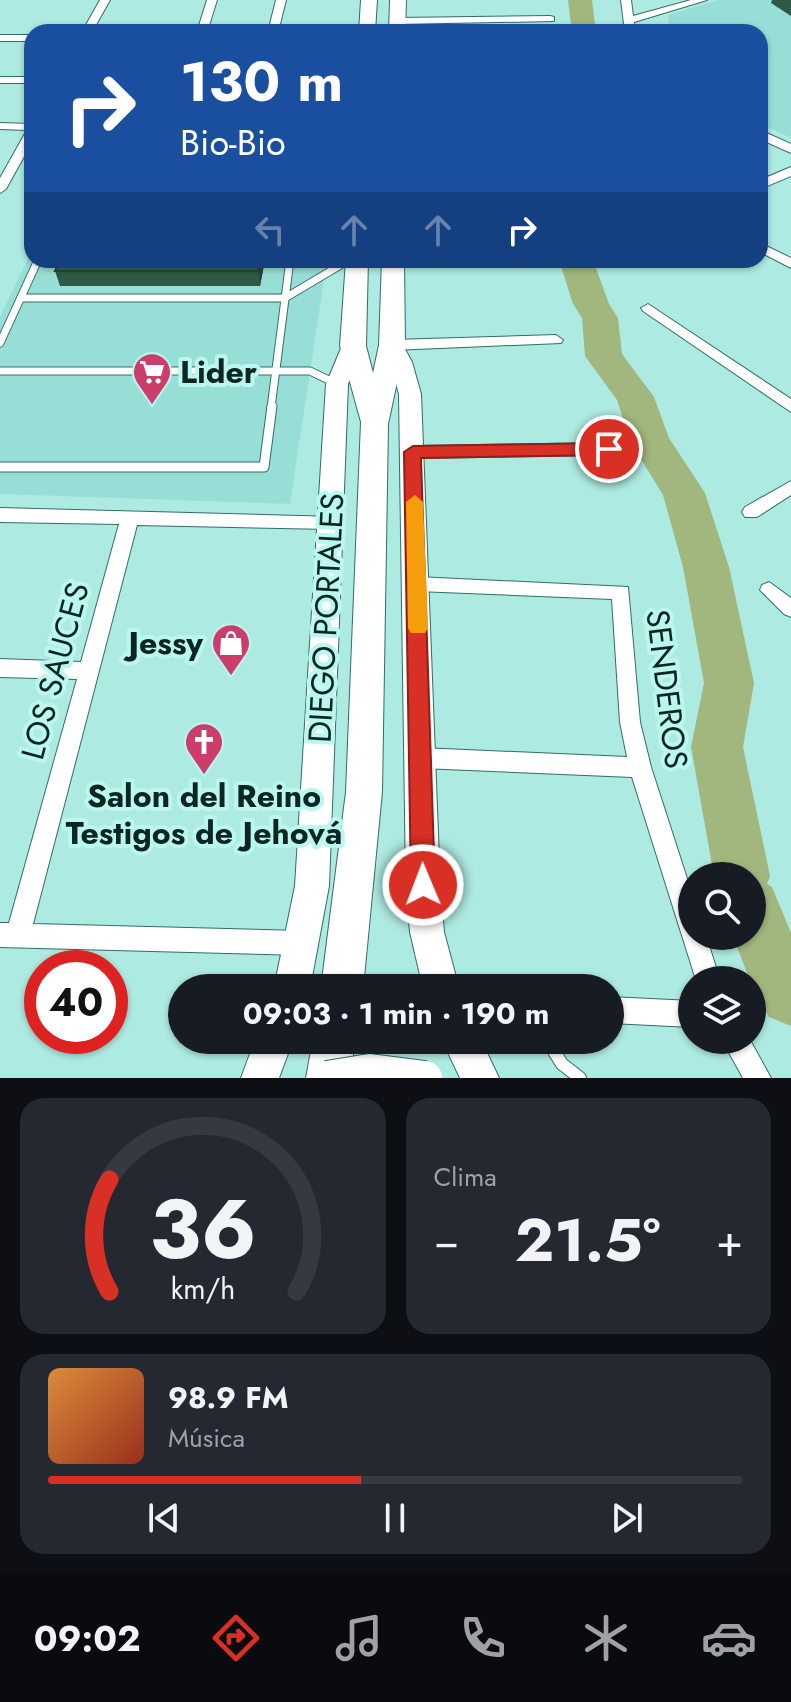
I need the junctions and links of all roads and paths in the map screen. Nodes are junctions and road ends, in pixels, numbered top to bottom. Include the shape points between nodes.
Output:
1 (105, 0) edge
2 (212, 0) edge
3 (281, 0) edge
4 (369, 0) edge
5 (398, 0) edge
6 (626, 0) edge
7 (702, 0) edge
8 (550, 19) dead end
9 (92, 24) edge
10 (204, 24) edge
11 (275, 24) edge
12 (368, 24) edge
13 (397, 24) edge
14 (441, 24) edge
15 (630, 24) edge
16 (636, 24) edge
17 (0, 38) edge
18 (24, 38) edge
19 (0, 80) edge
20 (24, 80) edge
21 (0, 126) edge
22 (24, 128) edge
23 (768, 138) edge
24 (24, 143) edge
25 (791, 149) edge
26 (791, 171) edge
27 (768, 181) edge
28 (2, 183) edge
29 (768, 251) edge
30 (791, 264) edge
31 (34, 268) edge
32 (289, 268) edge
33 (336, 268) edge
34 (357, 268) edge
35 (393, 268) edge
36 (21, 298) junction
37 (285, 298) junction
38 (648, 308) dead end
39 (556, 340) dead end
40 (0, 343) edge
41 (392, 345) junction
42 (353, 346) junction
43 (0, 371) edge
44 (275, 371) junction
45 (337, 384) junction
46 (791, 407) edge
47 (374, 424) junction
48 (609, 449) dead end
49 (413, 452) junction
50 (0, 467) edge
51 (791, 487) edge
52 (751, 512) dead end
53 (0, 515) edge
54 (130, 518) junction
55 (331, 522) junction
56 (417, 584) junction
57 (769, 590) dead end
58 (791, 609) edge
59 (0, 668) edge
60 (87, 671) junction
61 (421, 758) junction
62 (640, 767) junction
63 (678, 886) edge
64 (9, 935) edge
65 (303, 943) junction
66 (295, 974) edge
67 (344, 974) edge
68 (437, 974) edge
69 (624, 1011) edge
70 (678, 1013) edge
71 (269, 1054) edge
72 (332, 1054) edge
73 (468, 1054) edge
74 (556, 1054) edge
75 (743, 1054) edge
76 (260, 1078) edge
77 (328, 1078) edge
78 (425, 1078) edge
79 (480, 1078) edge
80 (580, 1078) edge
81 (758, 1078) edge

1 - 9 street
2 - 10 street
3 - 11 street
4 - 12 main road
5 - 13 main road
6 - 15 street
7 - 16 street
8 - 14 street
17 - 18 street
19 - 20 street
21 - 22 street
23 - 25 street
24 - 28 street
26 - 27 street
29 - 30 street
31 - 36 lane
32 - 37 lane
33 - 37 lane
34 - 42 main road, DIEGO PORTALES
35 - 41 main road, DIEGO PORTALES
36 - 37 lane
36 - 40 lane
37 - 44 lane
38 - 46 street
39 - 41 street
41 - 47 main road, DIEGO PORTALES
41 - 49 street, DIEGO PORTALES via 406,377
42 - 45 street, DIEGO PORTALES
42 - 47 main road, DIEGO PORTALES
43 - 44 lane
44 - 45 lane via 310,371
44 - 50 lane via 264,467
45 - 55 street, DIEGO PORTALES
47 - 67 main road, DIEGO PORTALES via 364,792
48 - 49 street
49 - 56 street, DIEGO PORTALES
51 - 52 street
53 - 54 street
54 - 55 street
54 - 60 street, LOS SAUCES
55 - 65 street, DIEGO PORTALES via 312,886
56 - 61 street, DIEGO PORTALES
56 - 62 street, SENDEROS via 621,592 630,722
57 - 58 street
59 - 60 street
60 - 64 street, LOS SAUCES
61 - 62 street
61 - 68 street, DIEGO PORTALES via 424,901
62 - 63 street, SENDEROS
64 - 65 street
65 - 66 street, DIEGO PORTALES
69 - 70 street
71 - 76 street
72 - 77 main road
73 - 79 street
74 - 80 lane
75 - 81 street
77 - 78 street, bridge via 370,1071

